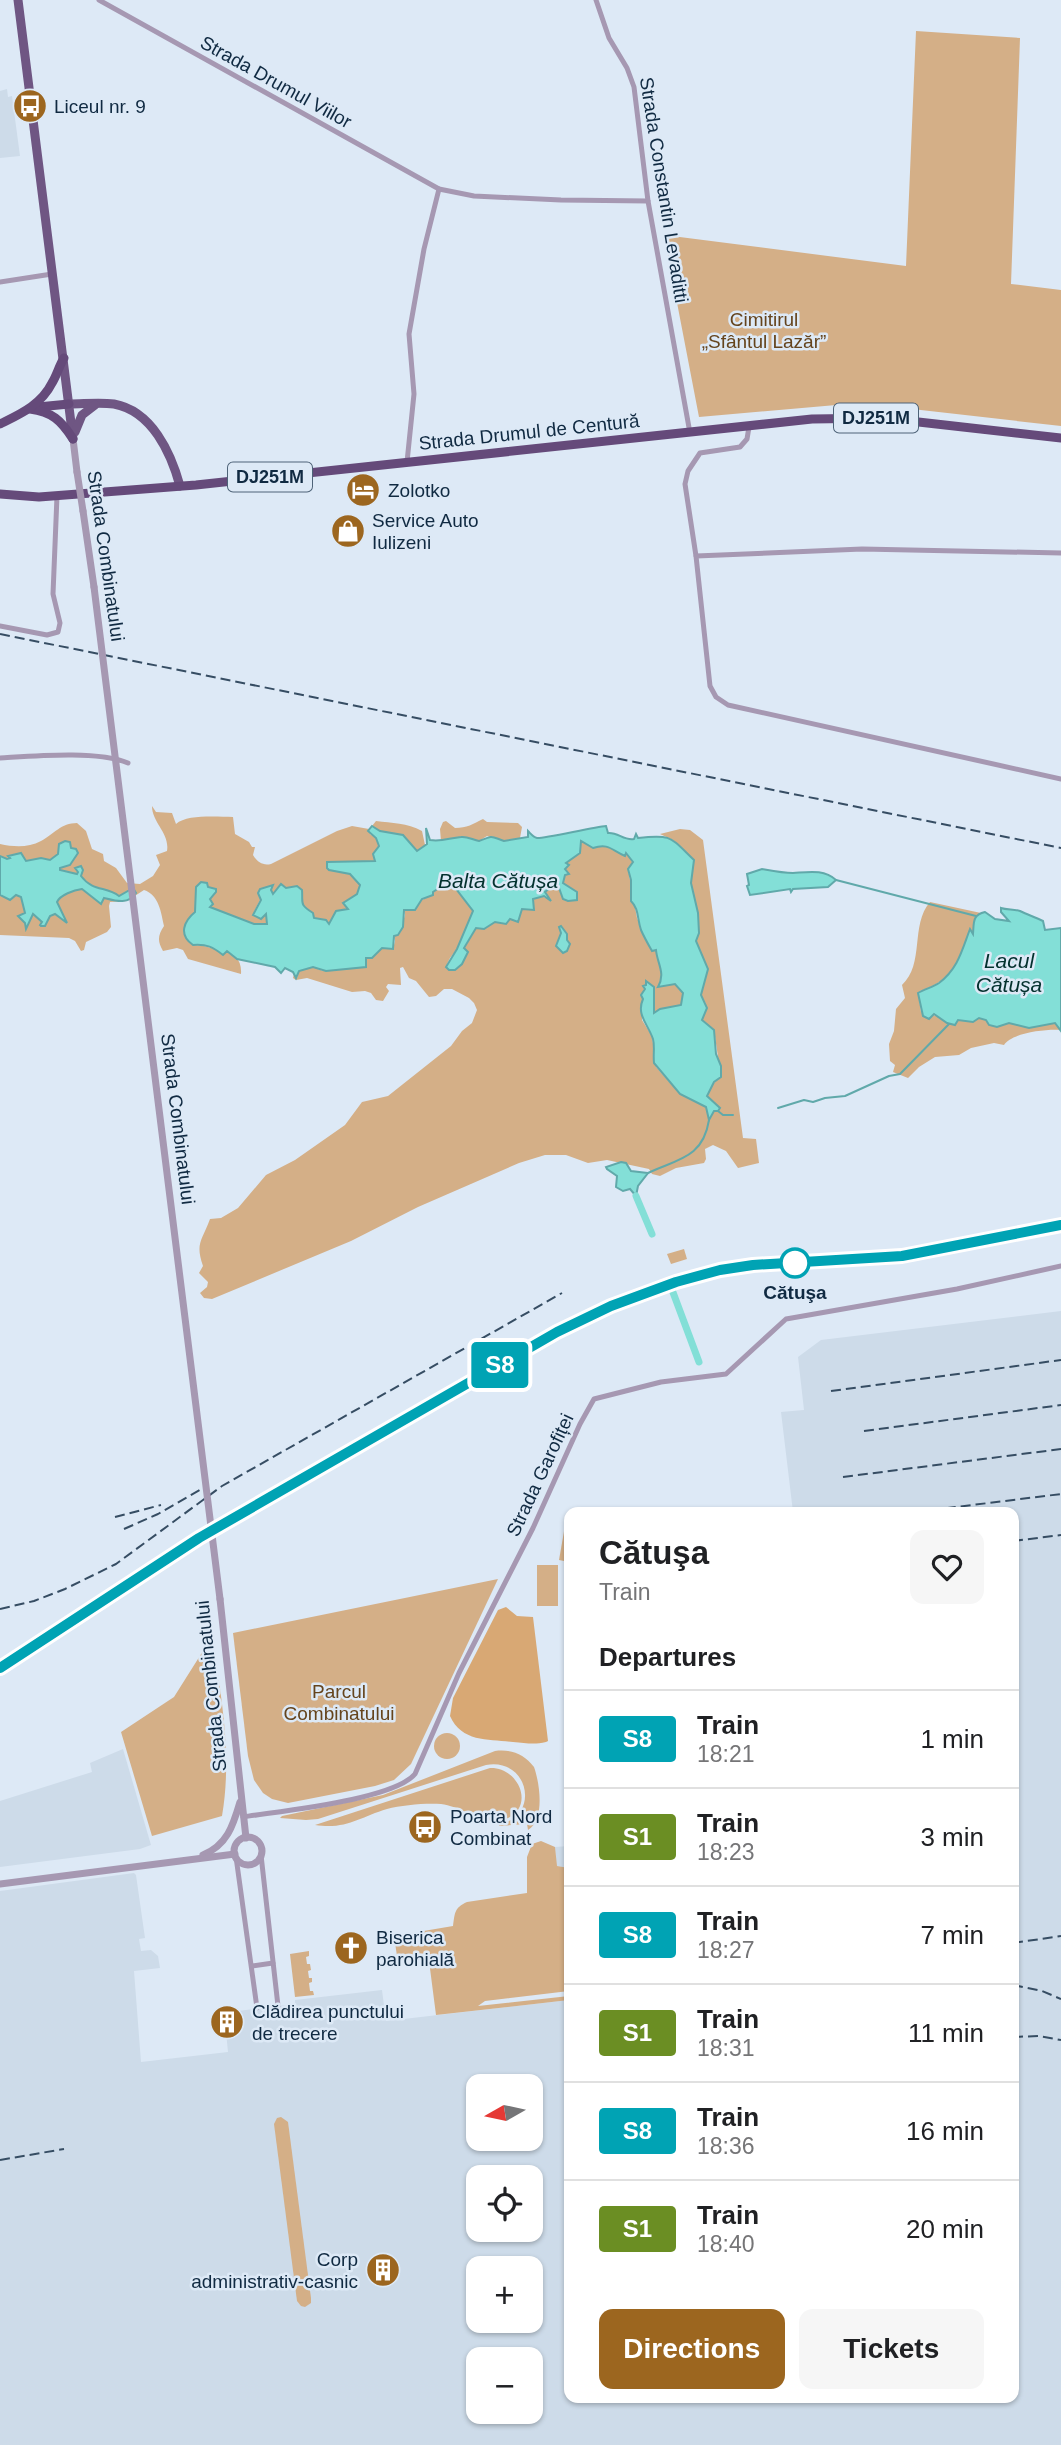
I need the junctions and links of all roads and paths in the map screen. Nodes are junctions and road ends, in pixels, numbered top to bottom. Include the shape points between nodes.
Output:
1 (19, 0) edge
2 (99, 0) edge
3 (596, 0) edge
4 (439, 189) junction
5 (648, 201) junction
6 (52, 274) junction
7 (0, 282) edge
8 (64, 358) junction
9 (100, 403) junction
10 (69, 404) junction
11 (30, 409) junction
12 (0, 424) edge
13 (749, 427) junction
14 (690, 433) junction
15 (1061, 438) edge
16 (73, 439) junction
17 (407, 463) junction
18 (180, 486) junction
19 (0, 494) edge
20 (57, 496) junction
21 (1061, 553) edge
22 (696, 556) junction
23 (0, 626) edge
24 (0, 758) edge
25 (128, 764) dead end
26 (1061, 779) edge
27 (1061, 1266) edge
28 (241, 1798) junction
29 (243, 1817) junction
30 (246, 1838) junction
31 (261, 1855) junction
32 (236, 1856) junction
33 (186, 1861) junction
34 (0, 1884) edge
35 (273, 1963) junction
36 (252, 1966) junction
37 (278, 2006) dead end
38 (257, 2008) dead end

1 - 6 main road, Strada Combinatului
2 - 4 street, Strada Drumul Viilor
3 - 5 street, Strada Constantin Levaditti via 634,87
4 - 5 street, Strada Drumul Viilor via 474,196
4 - 17 street via 409,334 414,394
5 - 14 street, Strada Constantin Levaditti
6 - 7 street
6 - 8 main road, Strada Combinatului
8 - 10 main road, Strada Combinatului
8 - 11 highway via 47,392
9 - 10 main road
9 - 16 main road via 82,415
9 - 18 main road via 125,407 142,418 170,454
10 - 11 highway
10 - 16 main road, Strada Combinatului
11 - 12 highway
11 - 16 highway via 53,415
13 - 14 highway, Strada Drumul de Centură / DJ251M
13 - 15 highway, Strada Drumul de Centură / DJ251M via 812,419 883,418
13 - 22 street via 740,447 704,451 688,471 685,484
14 - 17 highway, Strada Drumul de Centură / DJ251M
16 - 28 street, Strada Combinatului, bridge
17 - 18 highway, Strada Drumul de Centură / DJ251M
18 - 20 highway, Strada Drumul de Centură / DJ251M
19 - 20 highway, Strada Drumul de Centură / DJ251M
20 - 23 street via 53,594 58,632 47,635
21 - 22 street via 862,549
22 - 26 street via 710,686 721,702
24 - 25 street via 81,757
27 - 29 street, Strada Garofiței via 786,1319 726,1374 661,1382 594,1399 409,1781 375,1793
28 - 29 street, Strada Combinatului
28 - 33 street via 221,1845
29 - 30 street, Strada Combinatului
30 - 31 street via 257,1841
30 - 32 street via 239,1842
31 - 32 street via 250,1865
31 - 35 street
32 - 33 street
32 - 36 street
33 - 34 street
35 - 36 street
35 - 37 street
36 - 38 street

